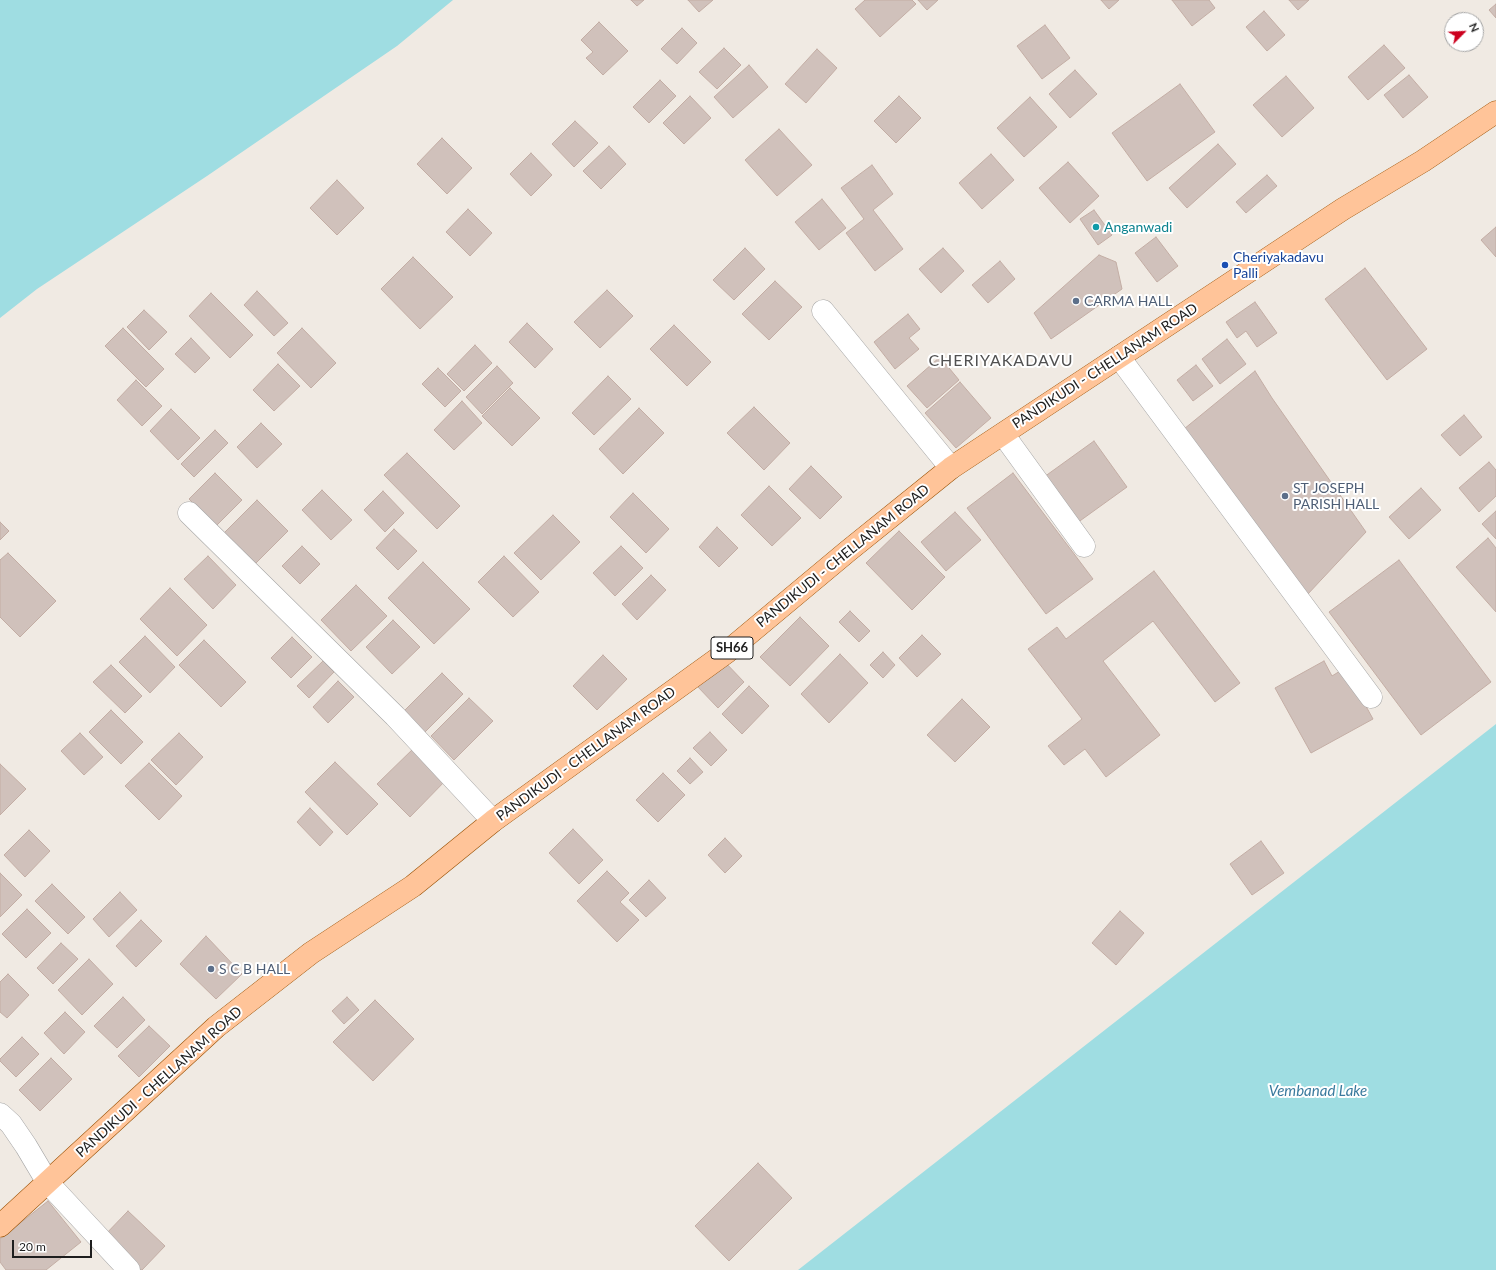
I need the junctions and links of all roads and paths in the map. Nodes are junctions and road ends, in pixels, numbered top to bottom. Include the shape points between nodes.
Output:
1 (1496, 112) edge
2 (823, 311) dead end
3 (1119, 357) junction
4 (1003, 434) junction
5 (951, 468) junction
6 (189, 513) dead end
7 (1084, 546) dead end
8 (1371, 697) dead end
9 (493, 821) junction
10 (0, 1114) edge
11 (48, 1183) junction
12 (0, 1226) edge
13 (130, 1270) edge

1 - 3 main road, PANDIKUDI - CHELLANAM ROAD / SH66 via 1423,161 1343,209
2 - 5 street
3 - 4 main road, PANDIKUDI - CHELLANAM ROAD / SH66
3 - 8 street
4 - 5 main road, PANDIKUDI - CHELLANAM ROAD / SH66
4 - 7 street
5 - 9 main road, PANDIKUDI - CHELLANAM ROAD / SH66 via 727,652
6 - 9 street via 395,716
9 - 11 main road, PANDIKUDI - CHELLANAM ROAD / SH66 via 414,886 311,953 216,1027
10 - 11 street via 11,1124
11 - 12 main road, PANDIKUDI - CHELLANAM ROAD / SH66
11 - 13 street

